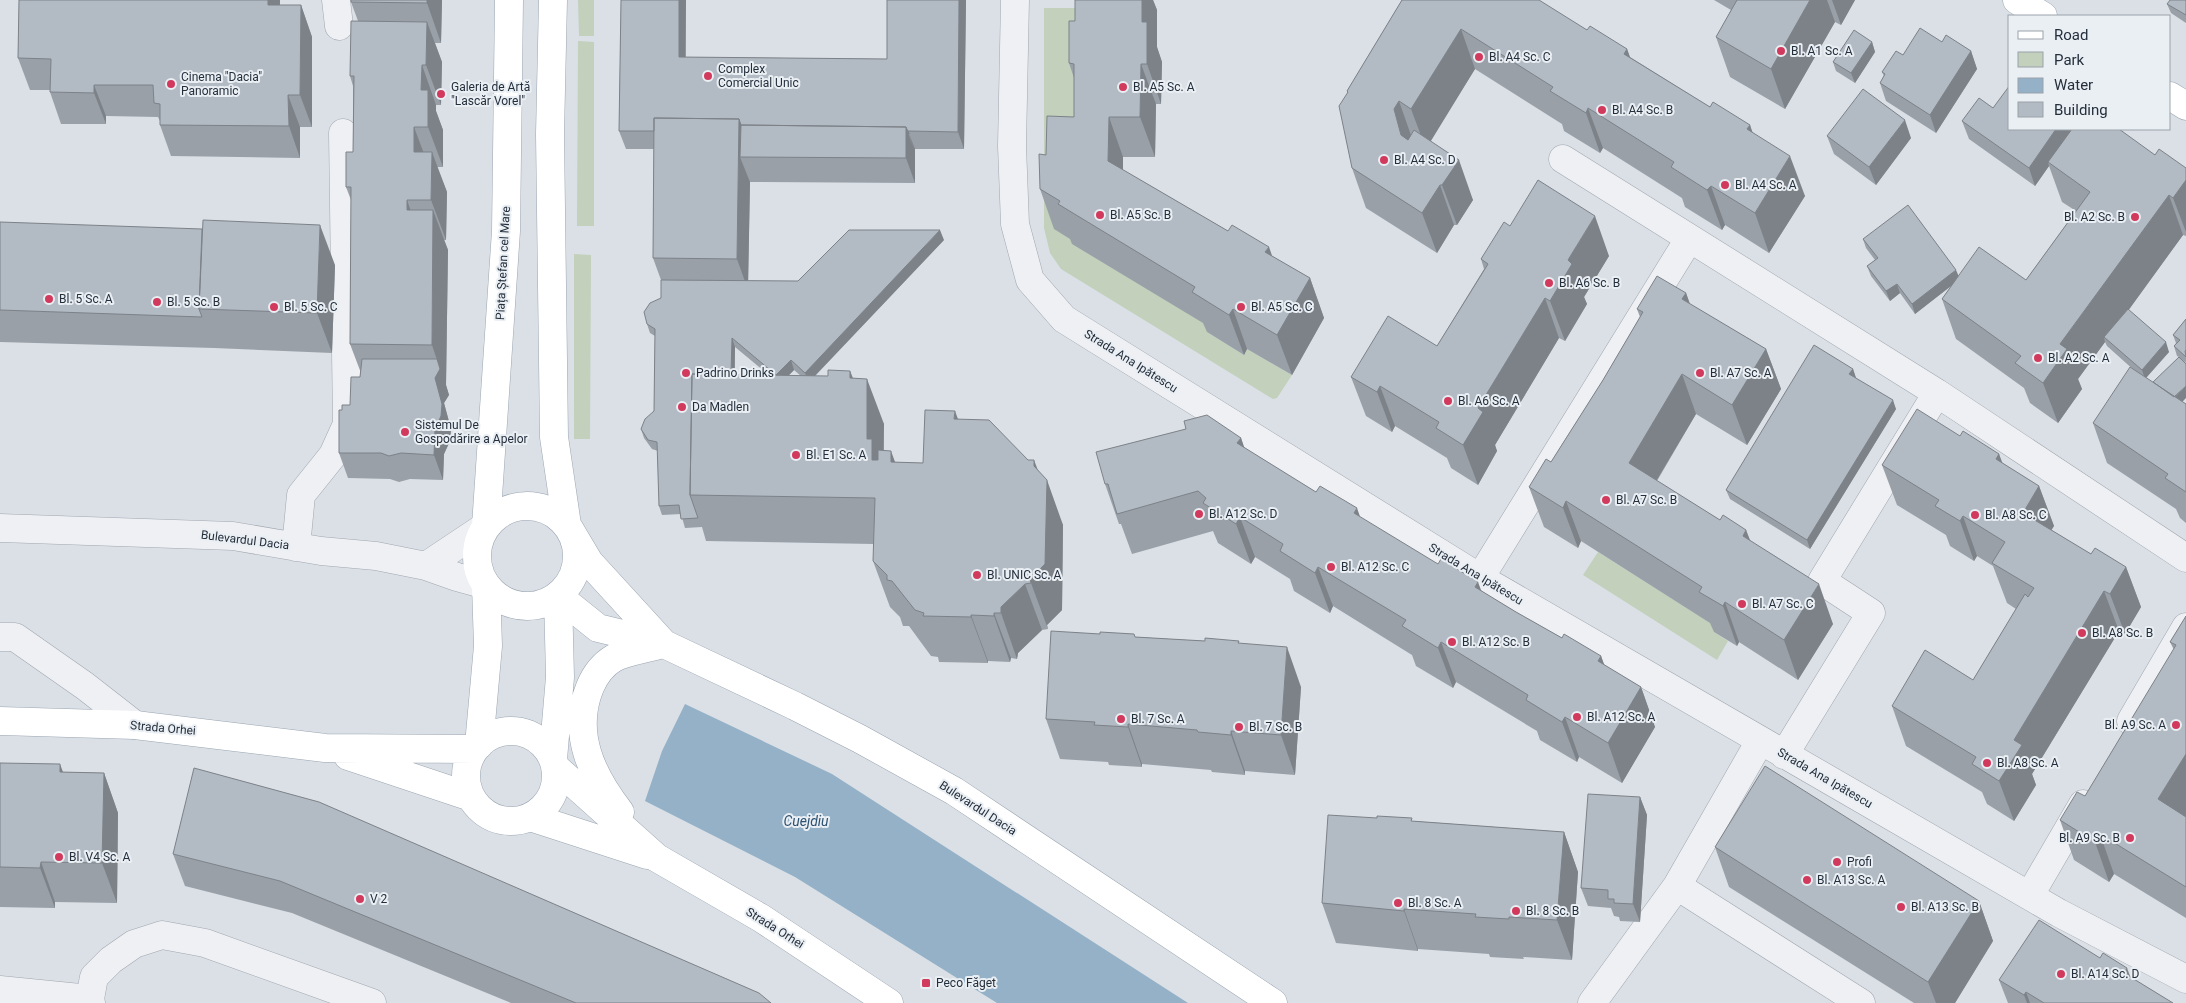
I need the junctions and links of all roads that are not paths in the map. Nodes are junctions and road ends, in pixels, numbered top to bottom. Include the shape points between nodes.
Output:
1 (509, 0) edge
2 (552, 0) edge
3 (1016, 0) edge
4 (2017, 0) edge
5 (2041, 15) edge
6 (2171, 97) edge
7 (2186, 106) edge
8 (343, 133) dead end
9 (1563, 159) dead end
10 (1689, 239) junction
11 (1936, 393) junction
12 (567, 525) junction
13 (486, 526) junction
14 (0, 528) edge
15 (296, 547) junction
16 (2186, 558) edge
17 (426, 566) junction
18 (1480, 578) junction
19 (486, 585) junction
20 (558, 596) junction
21 (2186, 627) edge
22 (0, 637) edge
23 (664, 644) junction
24 (0, 722) edge
25 (134, 725) junction
26 (1760, 741) junction
27 (2118, 744) edge
28 (477, 747) junction
29 (325, 748) junction
30 (1784, 755) junction
31 (554, 763) junction
32 (2093, 786) edge
33 (471, 797) junction
34 (530, 817) junction
35 (658, 858) junction
36 (1677, 886) junction
37 (2030, 895) junction
38 (2059, 913) junction
39 (2045, 938) edge
40 (2186, 979) edge
41 (0, 990) edge
42 (90, 1001) edge
43 (372, 1003) edge
44 (889, 1003) edge
45 (1273, 1003) edge
46 (1592, 1003) edge
47 (1861, 1003) edge

1 - 13 main road, Piața Ștefan cel Mare via 506,231
2 - 12 main road via 550,134 554,437
3 - 18 street, Strada Ana Ipătescu via 1012,146 1015,224 1030,280 1064,319
4 - 5 main road
6 - 7 main road
8 - 15 street via 347,424 334,455 301,495
9 - 10 street
10 - 11 street
10 - 18 street
11 - 16 street
11 - 30 street via 1822,581 1871,613
12 - 13 main road via 542,507 526,505 511,507
12 - 20 main road via 575,538 576,570
12 - 23 main road, Bulevardul Dacia via 589,562
13 - 17 street
13 - 19 main road, Piața Ștefan cel Mare via 479,540 477,556 479,571
14 - 15 street, Bulevardul Dacia via 233,536
15 - 17 street, Bulevardul Dacia via 376,556
17 - 19 street, Bulevardul Dacia
18 - 26 street, Strada Ana Ipătescu
19 - 20 main road via 512,604 543,604
19 - 28 main road via 488,646
20 - 23 main road, Bulevardul Dacia via 598,628
20 - 31 main road via 560,677
21 - 27 street
22 - 25 street via 14,637
23 - 35 main road via 614,658 596,672 581,718 584,748 605,793
23 - 45 main road, Bulevardul Dacia via 803,710 954,791
24 - 25 main road, Strada Orhei
25 - 29 main road, Strada Orhei
26 - 30 street, Strada Ana Ipătescu
26 - 36 street
28 - 29 main road, Strada Orhei
28 - 31 main road via 491,736 520,732 545,746
28 - 33 main road via 468,765
29 - 33 main road, Strada Orhei
30 - 37 street, Strada Ana Ipătescu
31 - 34 main road via 556,783 551,797
31 - 35 main road, Strada Orhei
32 - 37 street
33 - 34 main road via 480,808 504,821
34 - 35 main road, Strada Orhei
35 - 44 main road, Strada Orhei via 761,918
36 - 46 street
36 - 47 street
37 - 38 street, Strada Ana Ipătescu
38 - 39 street
38 - 40 street, Strada Ana Ipătescu
41 - 42 street
42 - 43 street via 94,977 111,960 134,944 162,935 205,943

